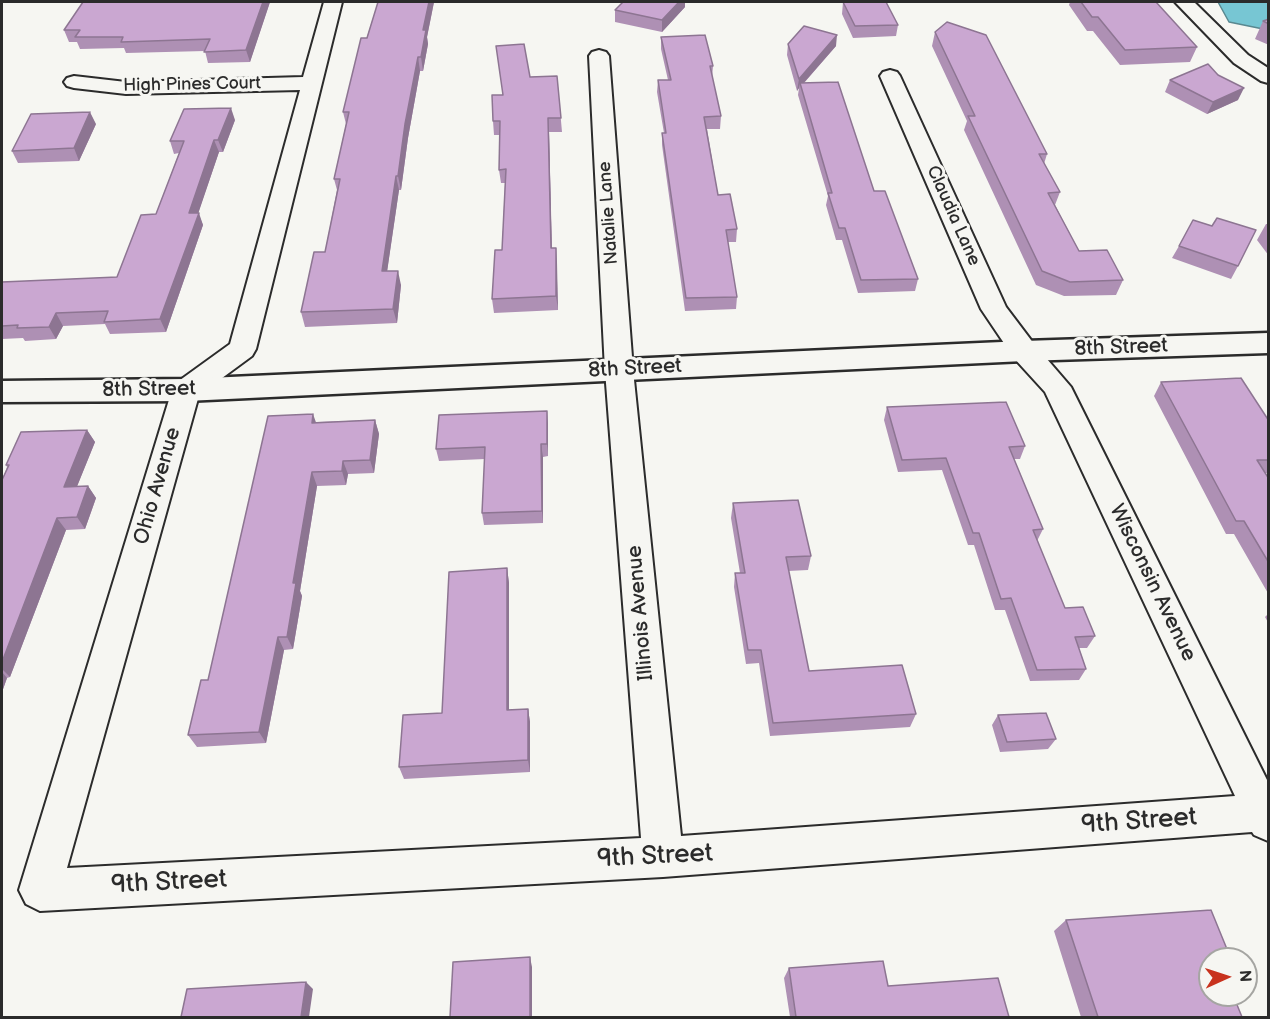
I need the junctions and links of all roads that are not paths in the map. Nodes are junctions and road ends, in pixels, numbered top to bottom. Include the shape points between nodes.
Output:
1 (333, 2) edge
2 (1184, 2) edge
3 (599, 56) dead end
4 (890, 76) dead end
5 (1269, 77) edge
6 (74, 82) dead end
7 (310, 83) junction
8 (1269, 344) edge
9 (1024, 351) junction
10 (619, 370) junction
11 (186, 390) junction
12 (2, 392) edge
13 (1267, 816) edge
14 (663, 857) junction
15 (40, 890) joint

1 - 7 street
2 - 5 street via 1241,59
3 - 10 street, Natalie Lane
4 - 9 street, Claudia Lane via 994,309
6 - 7 street, High Pines Court via 126,87
7 - 11 street via 242,349
8 - 9 street, 8th Street
9 - 10 street, 8th Street
9 - 13 street, Wisconsin Avenue via 1057,387
10 - 11 street, 8th Street
10 - 14 street, Illinois Avenue
11 - 12 street, 8th Street
11 - 15 street, Ohio Avenue
13 - 14 street, 9th Street
14 - 15 street, 9th Street

